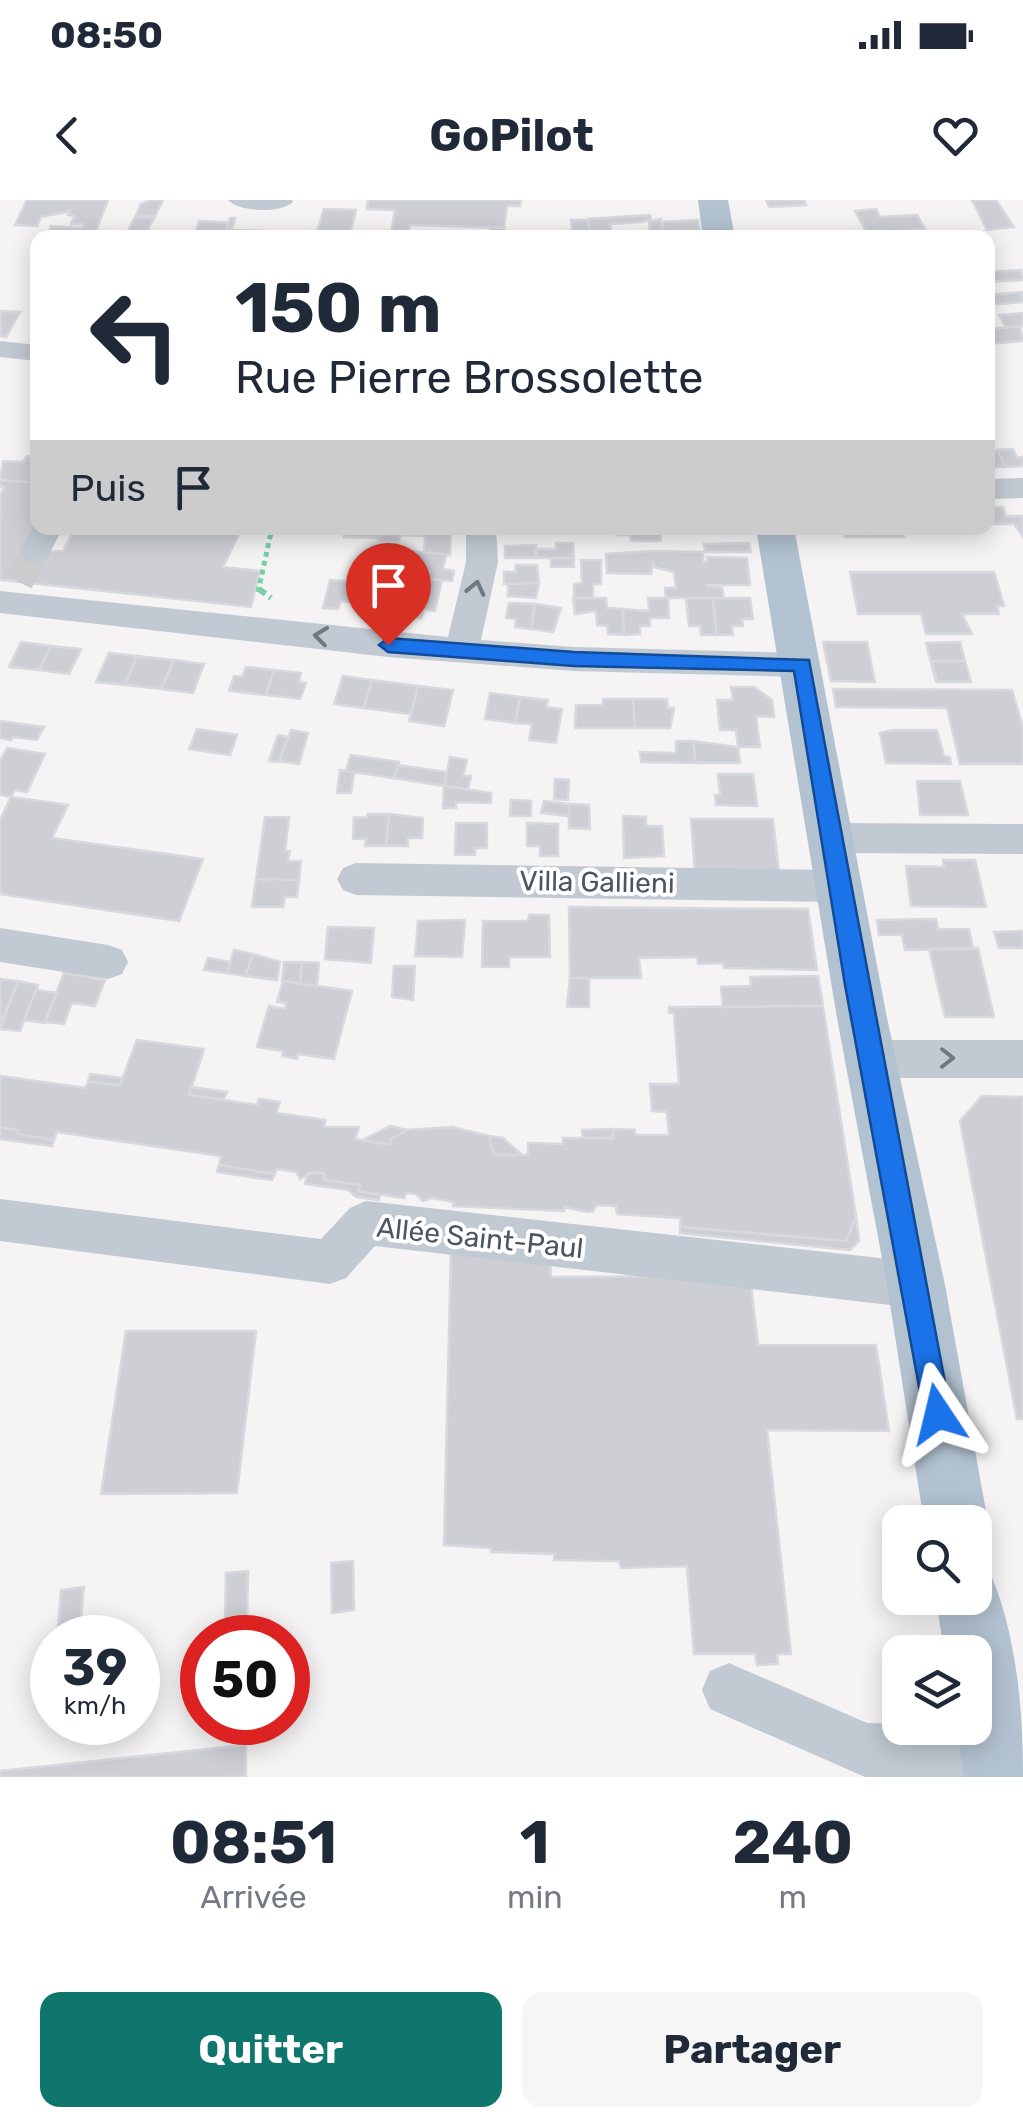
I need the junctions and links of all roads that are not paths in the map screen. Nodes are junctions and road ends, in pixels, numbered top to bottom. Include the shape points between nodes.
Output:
1 (240, 200) edge
2 (713, 200) edge
3 (281, 202) edge
4 (718, 230) edge
5 (0, 350) edge
6 (30, 352) edge
7 (1023, 488) edge
8 (995, 489) edge
9 (481, 535) edge
10 (776, 535) edge
11 (9, 595) edge
12 (462, 648) junction
13 (802, 665) junction
14 (1023, 839) edge
15 (835, 862) junction
16 (356, 879) dead end
17 (0, 946) edge
18 (108, 962) dead end
19 (870, 1059) junction
20 (1023, 1059) edge
21 (0, 1220) edge
22 (916, 1285) junction
23 (953, 1505) edge
24 (971, 1615) edge
25 (729, 1690) dead end
26 (997, 1766) edge

1 - 3 street
2 - 4 main road
5 - 6 street
7 - 8 street
12 -> 9 street via 482,562
10 - 13 main road
12 -> 11 street via 388,645
12 - 13 street via 574,659
13 - 15 main road
14 - 15 street, Villa Gallieni
15 - 16 street, Villa Gallieni
15 - 19 main road
17 - 18 street
19 -> 20 street
19 - 22 main road
21 - 22 street, Allée Saint-Paul via 330,1262 366,1223
22 - 23 main road
24 - 26 main road
25 - 26 street via 866,1750

